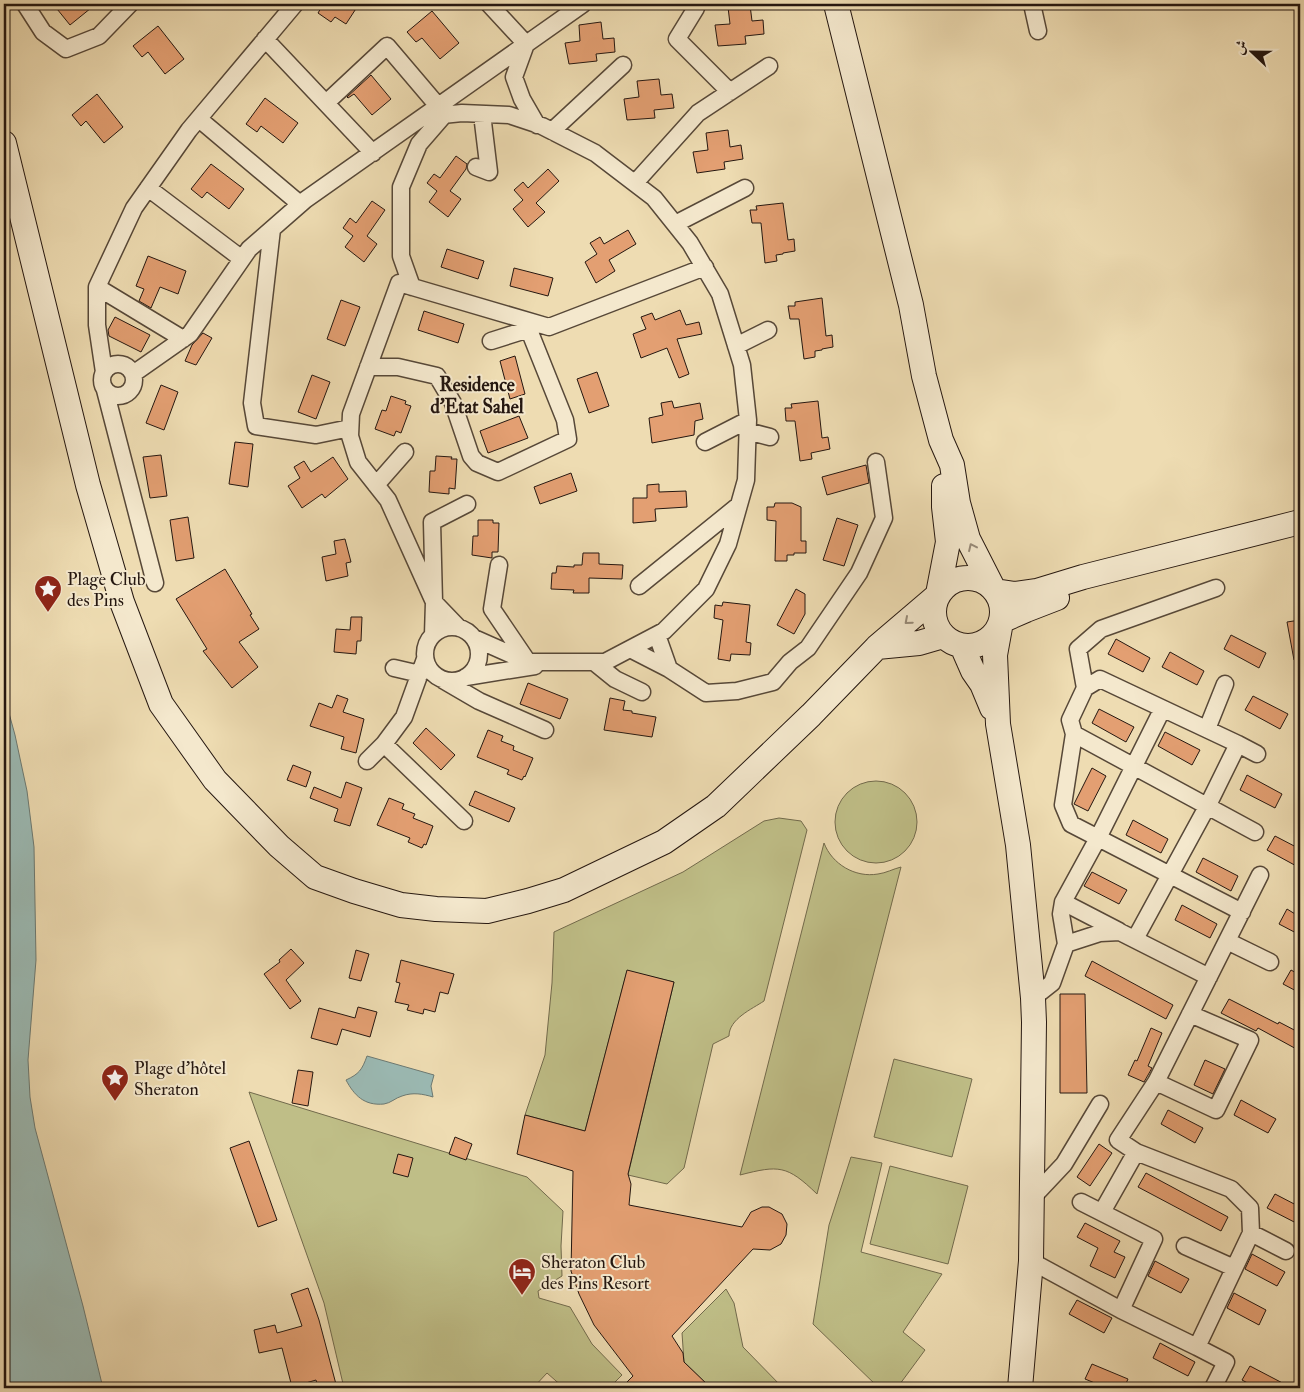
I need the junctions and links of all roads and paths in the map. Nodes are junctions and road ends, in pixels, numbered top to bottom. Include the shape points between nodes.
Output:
1 (24, 4) edge
2 (130, 4) edge
3 (295, 4) edge
4 (489, 4) edge
5 (582, 4) edge
6 (836, 4) edge
7 (1032, 4) edge
8 (696, 8) dead end
9 (1038, 31) dead end
10 (265, 39) junction
11 (526, 44) junction
12 (623, 65) dead end
13 (769, 66) dead end
14 (730, 92) junction
15 (326, 103) junction
16 (441, 110) junction
17 (482, 114) junction
18 (198, 118) junction
19 (545, 128) junction
20 (4, 143) edge
21 (373, 153) junction
22 (476, 167) dead end
23 (634, 183) junction
24 (148, 188) junction
25 (746, 188) dead end
26 (300, 204) junction
27 (675, 224) junction
28 (272, 229) junction
29 (242, 259) junction
30 (705, 267) junction
31 (97, 287) junction
32 (412, 287) junction
33 (527, 324) junction
34 (768, 330) dead end
35 (183, 339) junction
36 (491, 341) dead end
37 (736, 346) junction
38 (368, 367) junction
39 (104, 372) junction
40 (133, 374) junction
41 (105, 390) junction
42 (123, 395) junction
43 (113, 422) junction
44 (748, 425) junction
45 (350, 428) junction
46 (770, 437) dead end
47 (941, 440) junction
48 (705, 442) dead end
49 (405, 452) dead end
50 (876, 462) dead end
51 (376, 486) junction
52 (467, 504) dead end
53 (739, 505) junction
54 (1300, 522) edge
55 (1300, 538) edge
56 (499, 565) dead end
57 (155, 583) dead end
58 (639, 586) dead end
59 (1216, 588) dead end
60 (995, 590) junction
61 (938, 594) junction
62 (434, 602) junction
63 (1001, 622) junction
64 (459, 628) junction
65 (433, 635) junction
66 (657, 635) junction
67 (474, 638) junction
68 (952, 641) junction
69 (877, 647) junction
70 (630, 649) junction
71 (528, 662) junction
72 (594, 662) junction
73 (552, 663) junction
74 (422, 666) junction
75 (394, 668) dead end
76 (669, 669) junction
77 (466, 677) junction
78 (441, 679) junction
79 (1225, 684) dead end
80 (1085, 688) junction
81 (642, 692) dead end
82 (1162, 710) junction
83 (998, 724) junction
84 (1207, 729) junction
85 (545, 730) dead end
86 (1074, 734) junction
87 (384, 744) junction
88 (1238, 744) junction
89 (1257, 754) dead end
90 (367, 761) dead end
91 (1134, 766) junction
92 (1208, 805) junction
93 (464, 821) dead end
94 (1255, 832) dead end
95 (1098, 838) junction
96 (1170, 875) junction
97 (1260, 875) dead end
98 (1063, 902) junction
99 (1242, 912) junction
100 (1120, 932) junction
101 (1135, 939) junction
102 (1227, 941) junction
103 (1066, 944) junction
104 (1270, 962) dead end
105 (1209, 977) junction
106 (1033, 998) junction
107 (1190, 1014) junction
108 (1156, 1082) junction
109 (1100, 1104) dead end
110 (1136, 1152) junction
111 (1032, 1198) junction
112 (1082, 1202) dead end
113 (1102, 1212) junction
114 (1251, 1233) junction
115 (1186, 1246) dead end
116 (1286, 1251) dead end
117 (1031, 1261) junction
118 (1234, 1268) junction
119 (1121, 1310) junction
120 (1197, 1347) junction
121 (1020, 1388) edge
122 (1213, 1388) edge

1 - 2 street via 43,32 66,49 99,36
3 - 10 street
4 - 11 street
5 - 11 street
6 - 47 main road
7 - 9 street
8 - 14 street via 677,39
10 - 15 street
10 - 18 street
11 - 16 street
11 - 19 street via 514,77 522,99
12 - 19 street
13 - 14 street
14 - 23 street via 698,113
15 - 16 street via 386,46
15 - 21 street
16 - 17 street
16 - 21 street via 423,117
16 - 32 street via 419,144 401,187 400,256
17 - 19 street via 510,115
17 - 22 street via 490,172
18 - 24 street
18 - 26 street
19 - 23 street via 595,153
20 - 69 main road via 90,494 122,602 161,704 215,780 279,846 315,877 401,904 436,909 487,911 564,890 664,842 716,806
21 - 26 street
23 - 27 street via 654,198
24 - 29 street
24 - 31 street via 134,208
25 - 27 street
26 - 28 street
27 - 30 street
28 - 29 street
28 - 45 street via 252,403 256,426 316,435
29 - 35 street via 190,334
30 - 33 street via 550,327
30 - 37 street via 720,294
31 - 35 street
31 - 39 street via 97,325
32 - 33 street
32 - 38 street via 399,283
33 - 36 street
33 - 38 street via 565,420 568,439 498,472 477,463 471,456 454,403 437,376 398,367
34 - 37 street
35 - 40 street
37 - 44 street via 742,365
38 - 45 street via 351,414
39 - 40 street via 111,365 122,364
39 - 41 street
40 - 42 street via 134,385
41 - 42 street via 113,396
41 - 43 street
42 - 43 street
43 - 57 street
44 - 46 street
44 - 48 street
44 - 53 street via 746,480
45 - 51 street via 358,462
60 -> 47 main road via 968,539 952,465
47 - 61 main road via 948,542
49 - 51 street
50 - 76 street via 884,518 859,573 808,648 790,662 773,682 737,691 706,693
51 - 62 street via 388,500
52 - 62 street via 432,522
53 - 58 street
53 - 66 street via 728,544 706,589
54 - 60 main road via 1037,591 1015,594
55 - 63 main road via 1086,589 1040,604
56 - 71 street via 492,609
59 - 80 street via 1101,629 1078,649
60 - 61 main road via 987,583 966,578 955,580
60 - 63 main road via 1002,611
61 - 68 main road via 934,604 937,627
61 -> 69 main road
62 - 64 street
62 - 65 street
63 - 68 main road via 990,639 981,644 972,646
63 - 83 main road via 996,655
64 - 65 street via 445,628
64 - 67 street
65 - 74 street via 425,650
66 - 70 street
66 - 76 street
67 - 71 street
67 - 77 street via 479,655 473,671
68 - 69 main road
68 - 83 main road via 982,684
70 - 72 street via 605,662
70 - 76 street
71 - 73 street
72 - 73 street
72 - 81 street via 615,679
73 - 77 street
74 - 75 street
74 - 78 street
74 - 87 street via 404,717
77 - 78 street via 450,681
78 - 85 street via 480,701
79 - 84 street
80 - 82 street via 1100,679
80 - 86 street via 1070,720
82 - 84 street
82 - 91 street
83 - 106 main road via 1018,845
84 - 88 street
86 - 91 street
86 - 95 street via 1063,806 1071,824
87 - 90 street
87 - 93 street
88 - 89 street
88 - 92 street
91 - 92 street
91 - 95 street
92 - 94 street
92 - 96 street
95 - 96 street
95 - 98 street
96 - 99 street
96 - 101 street
97 - 99 street
98 - 100 street
98 - 103 street via 1061,914
99 - 102 street
100 - 101 street
100 - 103 street via 1100,933
101 - 105 street
102 - 104 street
102 - 105 street
103 - 106 street via 1052,982
105 - 107 street
106 - 111 main road
107 - 108 street
107 - 108 street via 1250,1040 1216,1110
108 - 110 street via 1118,1140
109 - 111 street via 1064,1164
110 - 113 street
110 - 114 street via 1231,1189 1250,1208
111 - 117 main road
112 - 113 street
113 - 119 street via 1154,1239
114 - 116 street
114 - 118 street
115 - 118 street
117 - 119 street
117 - 121 main road
118 - 120 street
119 - 120 street
120 - 122 street via 1226,1362

